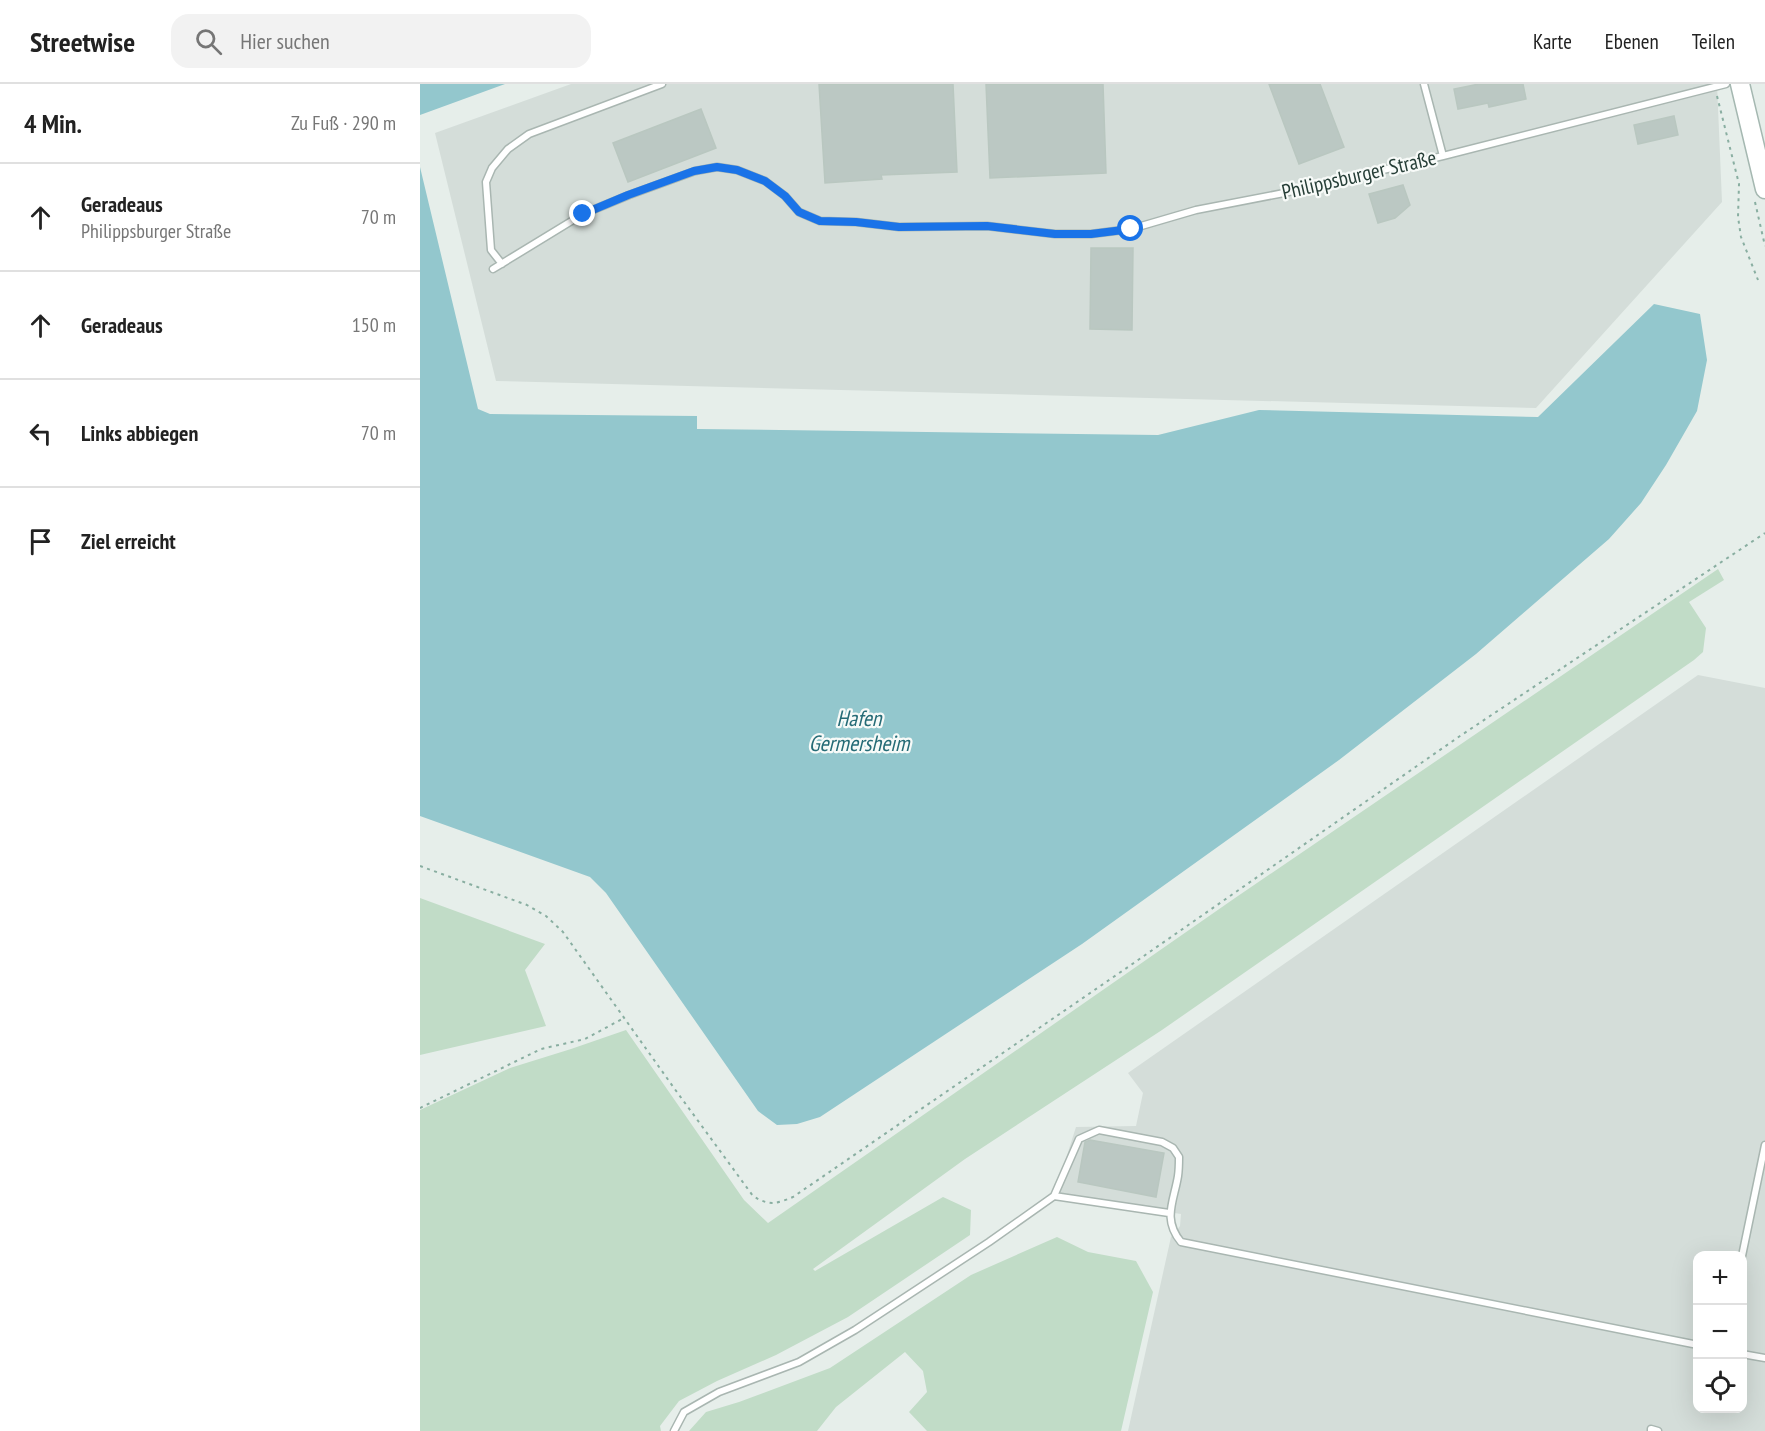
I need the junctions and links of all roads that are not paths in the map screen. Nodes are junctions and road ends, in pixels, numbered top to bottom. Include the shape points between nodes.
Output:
1 (662, 84) edge
2 (1425, 84) edge
3 (1726, 84) edge
4 (1740, 84) edge
5 (1443, 156) junction
6 (1765, 189) edge
7 (502, 264) junction
8 (493, 269) dead end
9 (1765, 1145) edge
10 (1054, 1196) junction
11 (1169, 1213) junction
12 (1743, 1251) edge
13 (1693, 1344) edge
14 (1747, 1355) edge
15 (1765, 1358) edge
16 (674, 1431) edge
17 (1651, 1431) edge
18 (1658, 1431) edge

1 - 7 lane via 529,134 508,149 486,182 491,250
2 - 5 lane
3 - 5 lane, Philippsburger Straße
4 - 6 street
5 - 7 lane, Philippsburger Straße via 1196,210 1131,229 1091,234 987,226 899,227 820,221 799,212 765,181 717,167 694,171 583,214
7 - 8 lane, Philippsburger Straße
9 - 12 lane
10 - 11 lane
10 - 11 lane via 1079,1139 1099,1130 1162,1142 1173,1148 1179,1157 1179,1175
10 - 16 lane via 855,1330 799,1362 719,1392 684,1412
11 - 13 lane via 1174,1233 1181,1242
14 - 15 lane
17 - 18 lane

